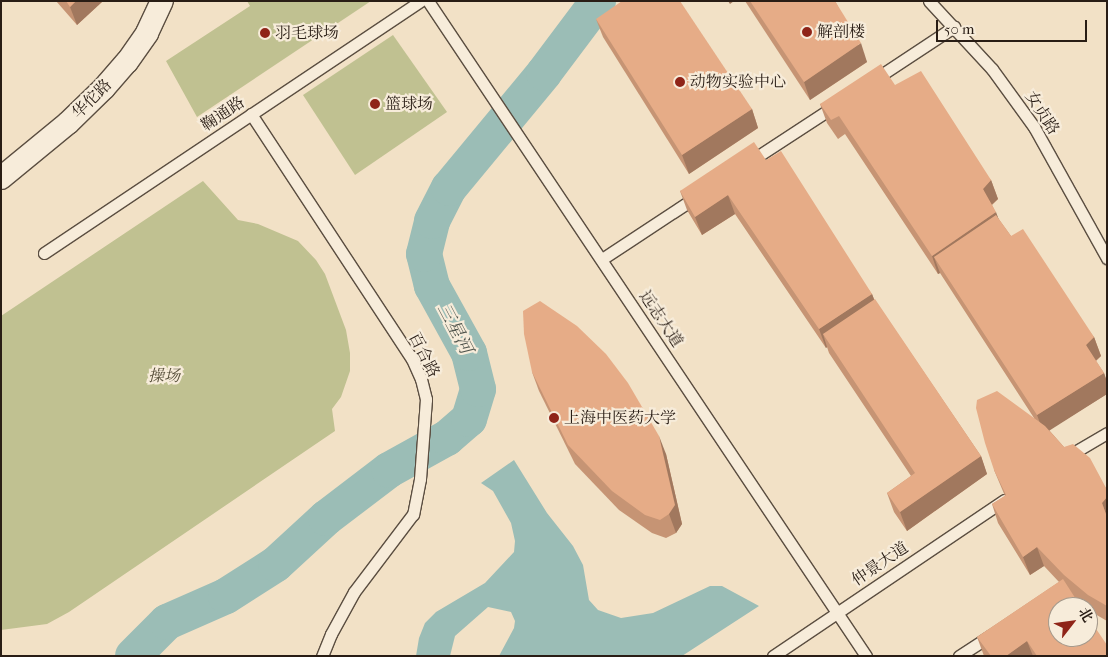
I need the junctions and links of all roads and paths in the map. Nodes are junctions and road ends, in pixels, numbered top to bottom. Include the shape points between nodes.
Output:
1 (148, 1) edge
2 (162, 1) edge
3 (420, 1) edge
4 (428, 1) edge
5 (929, 1) edge
6 (954, 27) junction
7 (864, 86) edge
8 (848, 97) edge
9 (251, 114) junction
10 (1, 162) edge
11 (741, 167) edge
12 (1, 178) edge
13 (708, 189) edge
14 (44, 253) dead end
15 (1107, 258) edge
16 (602, 259) junction
17 (1107, 432) edge
18 (1064, 458) edge
19 (1006, 499) edge
20 (837, 613) junction
21 (999, 629) edge
22 (322, 656) edge
23 (772, 656) edge
24 (866, 656) edge
25 (959, 656) edge

1 - 10 street, 华佗路 via 117,55 95,80 60,114
2 - 12 street, 华佗路 via 127,62 104,88 68,123
3 - 9 lane, 鞠通路
4 - 16 lane, 远志大道
5 - 6 lane, 女贞路
6 - 7 lane
6 - 15 lane, 女贞路 via 992,69 1034,127
8 - 11 lane
9 - 14 lane, 鞠通路
9 - 22 lane, 百合路 via 412,359 425,392 426,420 413,514 354,592
13 - 16 lane
16 - 20 lane, 远志大道
17 - 18 lane
19 - 20 lane, 仲景大道
20 - 23 lane, 仲景大道
20 - 24 lane, 远志大道
21 - 25 lane

